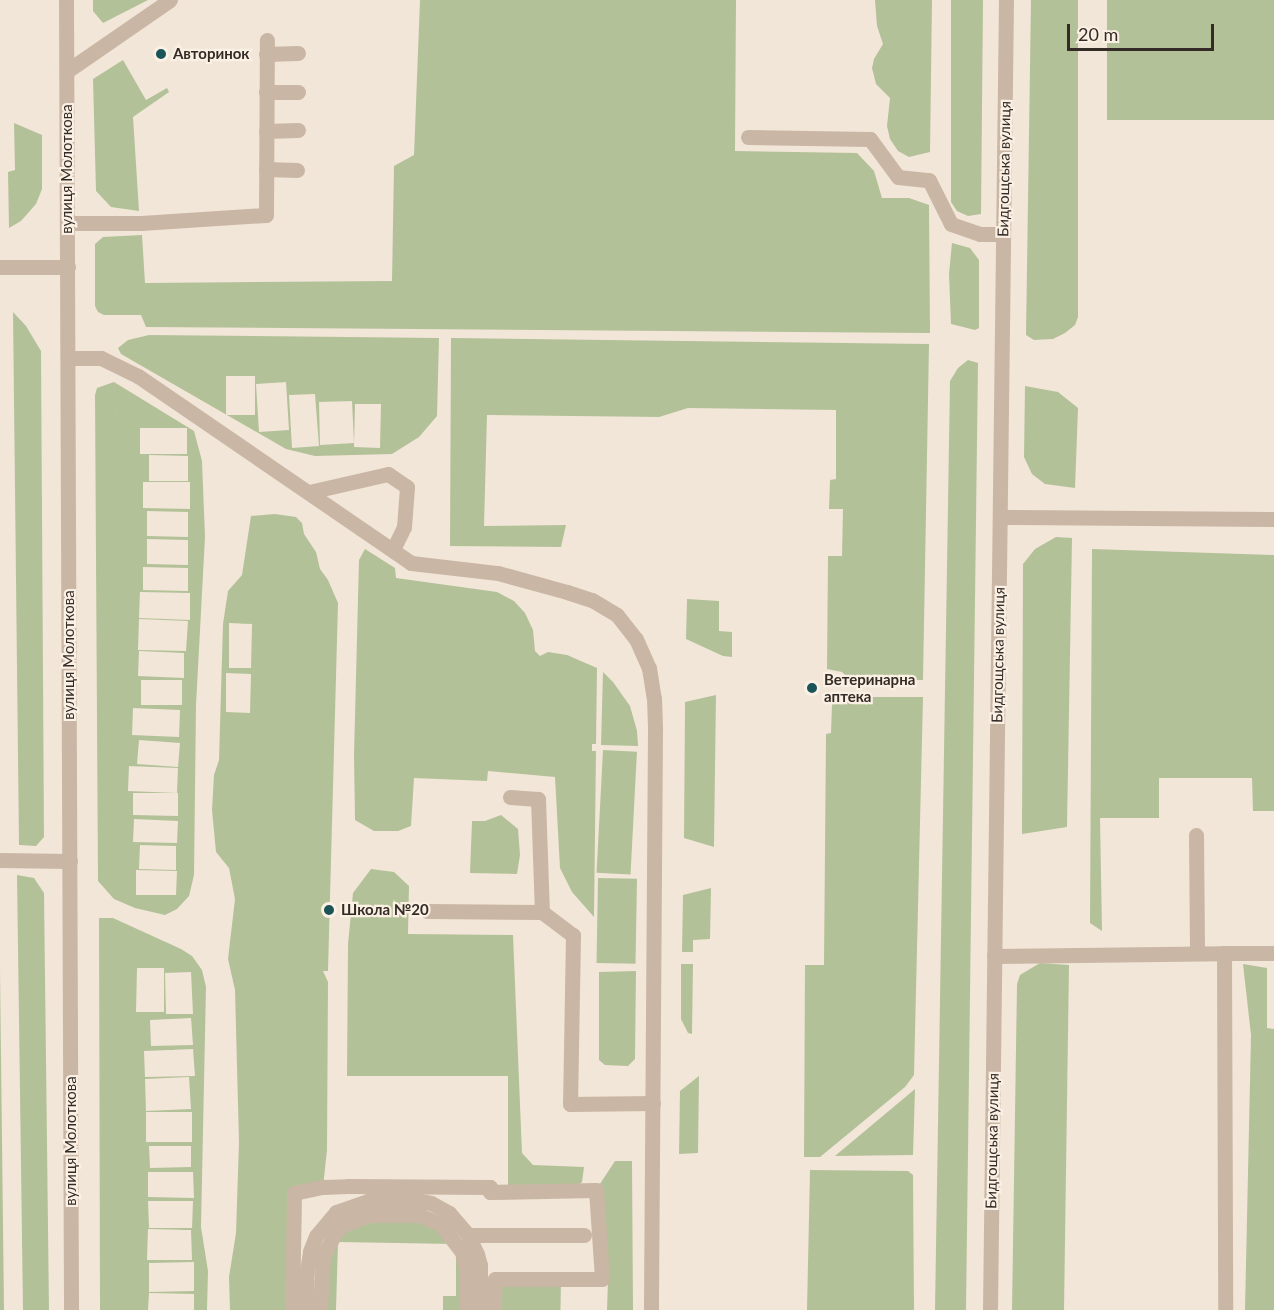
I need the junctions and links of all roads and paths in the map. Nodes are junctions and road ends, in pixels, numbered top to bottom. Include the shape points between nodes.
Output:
1 (66, 0) edge
2 (170, 0) edge
3 (1006, 0) edge
4 (298, 53) dead end
5 (67, 71) junction
6 (266, 92) junction
7 (298, 92) dead end
8 (298, 130) dead end
9 (266, 131) junction
10 (748, 137) dead end
11 (266, 170) junction
12 (297, 170) dead end
13 (68, 223) junction
14 (1004, 234) junction
15 (0, 267) edge
16 (68, 267) junction
17 (68, 358) junction
18 (309, 492) junction
19 (1000, 517) junction
20 (1274, 519) edge
21 (393, 550) junction
22 (510, 797) dead end
23 (1196, 835) dead end
24 (0, 860) edge
25 (70, 861) junction
26 (427, 911) dead end
27 (542, 912) junction
28 (1197, 953) junction
29 (1224, 953) junction
30 (1274, 953) edge
31 (994, 956) junction
32 (653, 1103) junction
33 (468, 1235) junction
34 (584, 1235) dead end
35 (71, 1310) edge
36 (292, 1310) edge
37 (306, 1310) edge
38 (320, 1310) edge
39 (467, 1310) edge
40 (480, 1310) edge
41 (493, 1310) edge
42 (651, 1310) edge
43 (990, 1310) edge
44 (1225, 1310) edge

1 - 5 street, вулиця Молоткова
2 - 5 street
3 - 14 street, Бидгощська вулиця
4 - 6 street via 266,47
5 - 13 street, вулиця Молоткова
6 - 7 street
6 - 9 street
8 - 9 street
9 - 11 street
10 - 14 street via 870,140 898,177 929,180 951,224 980,234
11 - 12 street
11 - 13 street via 266,215
13 - 16 street, вулиця Молоткова
14 - 19 street, Бидгощська вулиця
15 - 16 street
16 - 17 street, вулиця Молоткова
17 - 18 street via 101,358 138,376
17 - 25 street, вулиця Молоткова
18 - 21 street
18 - 21 street via 388,474 407,487 404,527
19 - 20 street
19 - 31 street, Бидгощська вулиця
21 - 32 street via 411,563 498,573 592,600 617,615 636,639 649,668 655,720
22 - 27 street via 538,799
23 - 28 street
24 - 25 street
25 - 35 street, вулиця Молоткова
26 - 27 street
27 - 32 street via 573,935 570,1104
28 - 29 street
28 - 31 street
29 - 30 street
29 - 44 street
31 - 43 street, Бидгощська вулиця
32 - 42 street
33 - 34 street
33 - 37 street via 449,1213 431,1203 368,1201 346,1208 326,1222 310,1251
33 - 40 street via 480,1265
36 - 41 street via 294,1193 348,1186 490,1187 489,1192 596,1190 602,1279 495,1279
38 - 39 street via 323,1256 336,1232 352,1220 369,1215 420,1215 441,1225 462,1252

